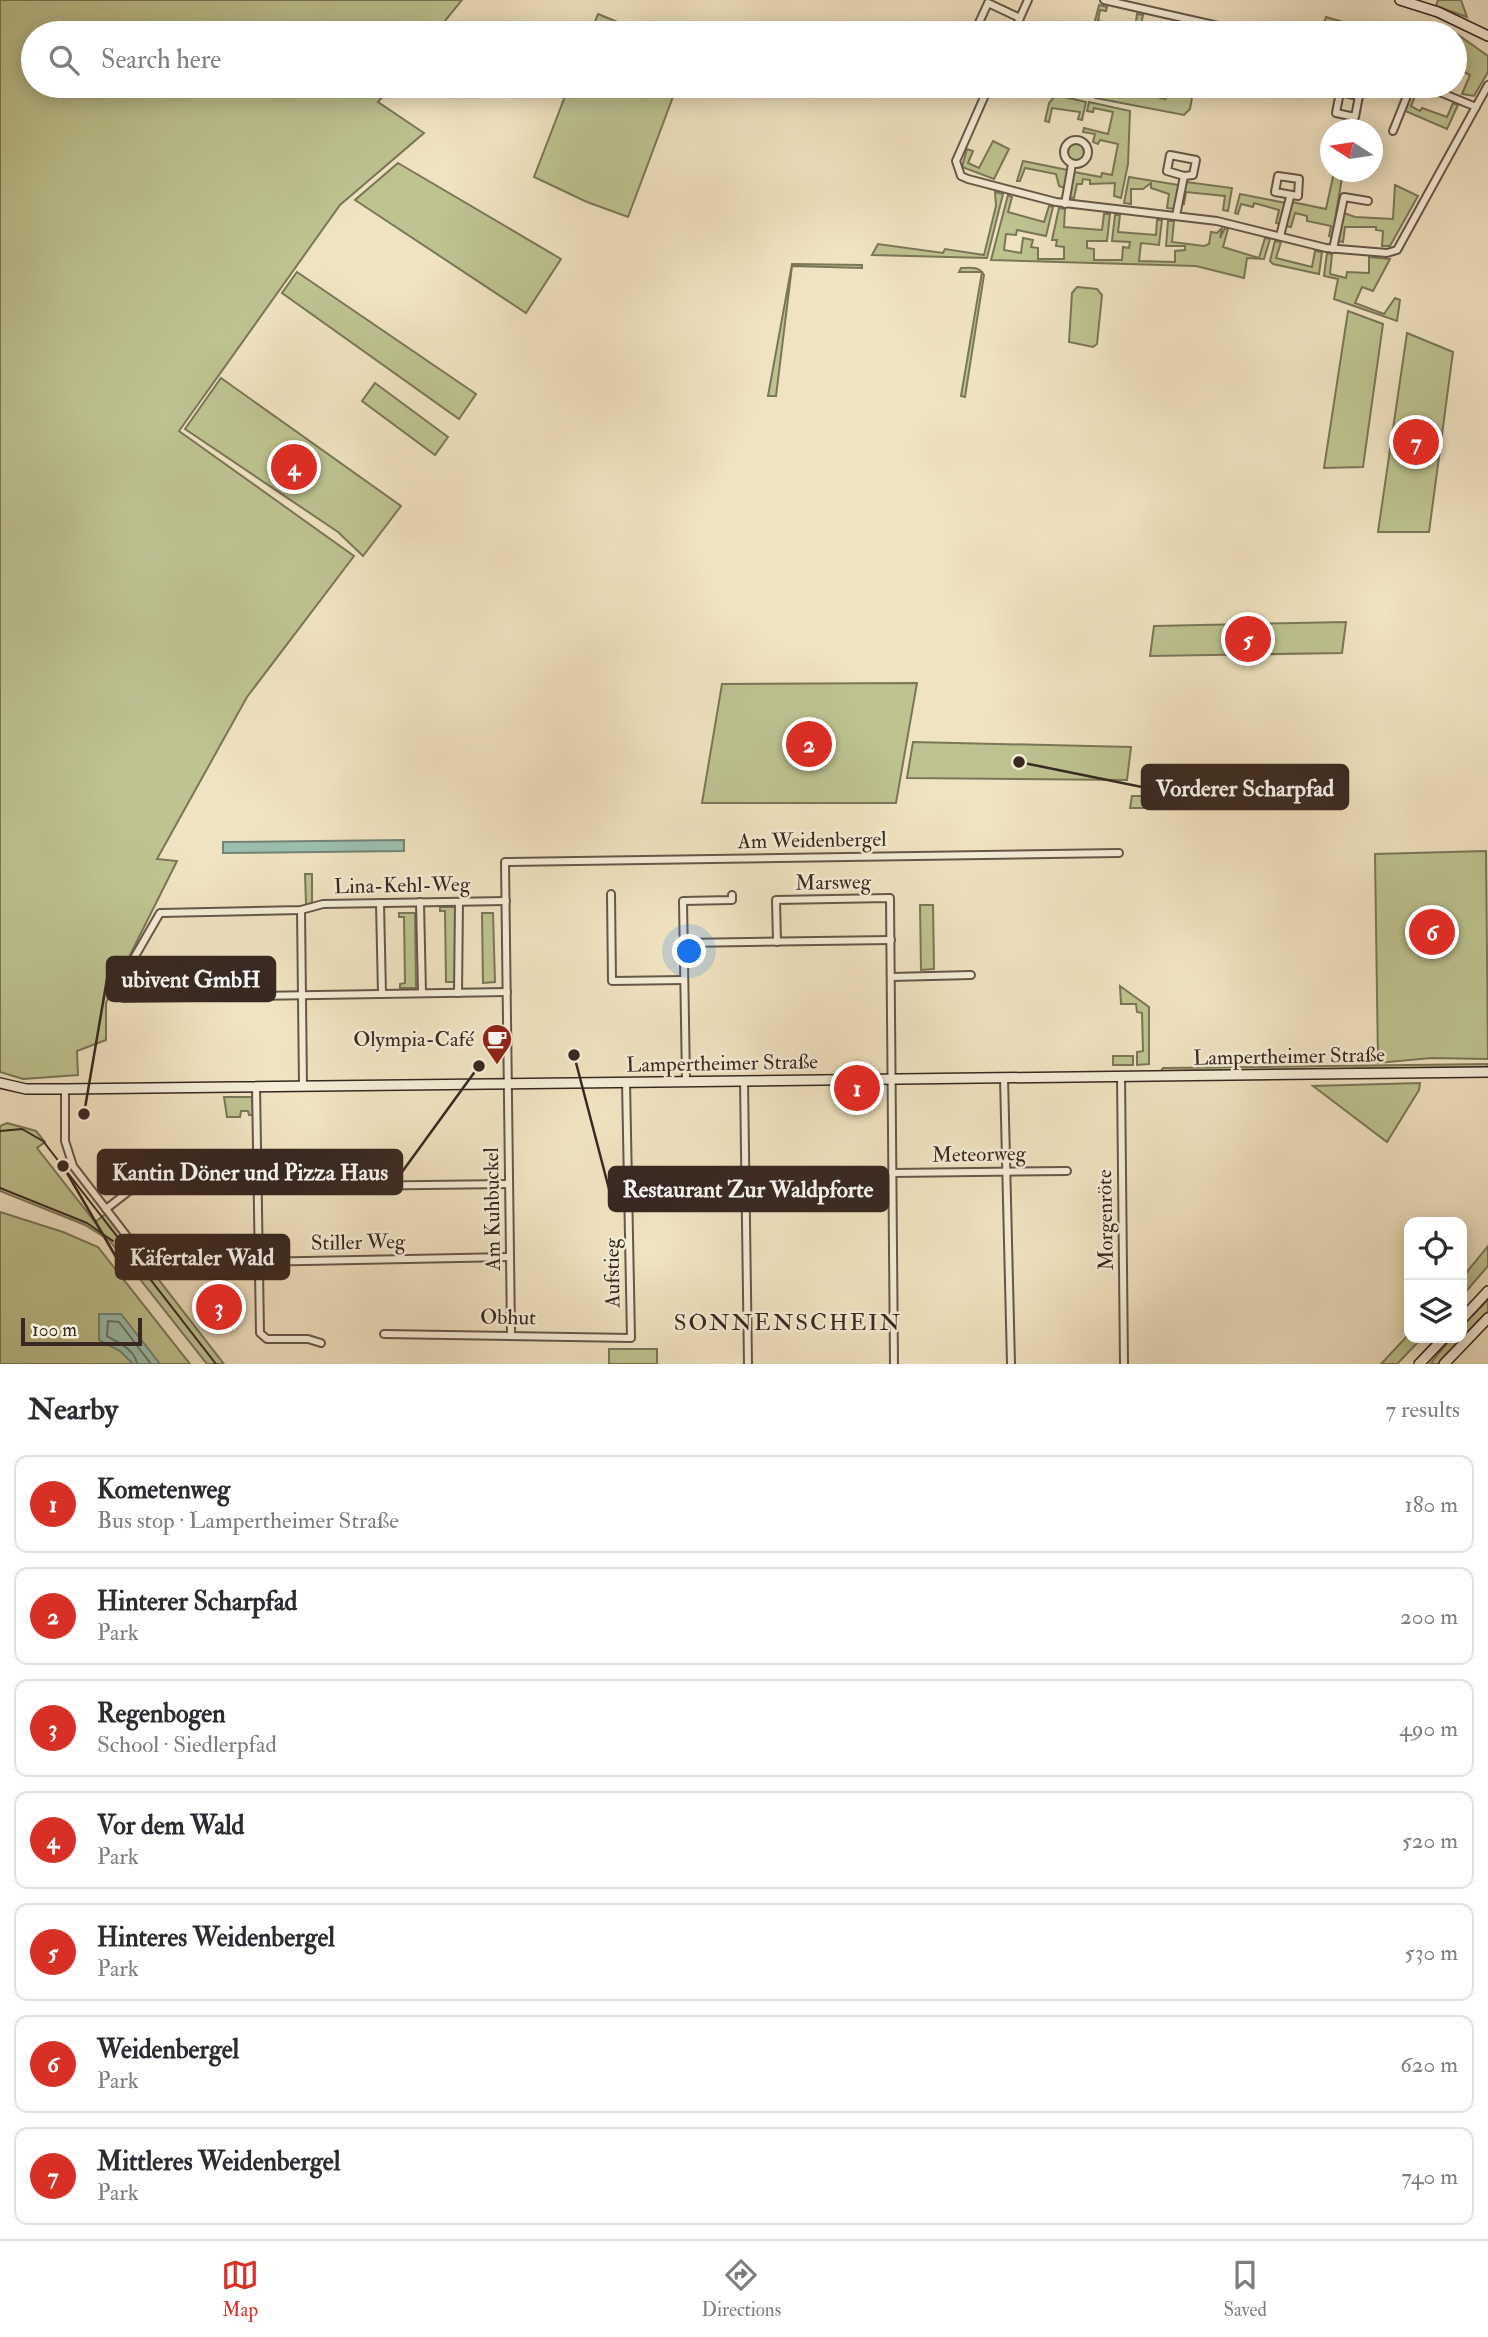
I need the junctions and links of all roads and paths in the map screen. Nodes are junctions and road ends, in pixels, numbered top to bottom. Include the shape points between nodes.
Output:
1 (1028, 0) edge
2 (1104, 0) edge
3 (1400, 0) edge
4 (1020, 18) junction
5 (980, 21) edge
6 (1019, 21) edge
7 (1196, 21) edge
8 (1456, 21) edge
9 (1467, 26) edge
10 (1488, 36) edge
11 (1488, 85) edge
12 (984, 98) edge
13 (1339, 98) edge
14 (1359, 98) edge
15 (1406, 98) edge
16 (1455, 98) edge
17 (1476, 107) junction
18 (1393, 131) dead end
19 (1072, 164) dead end
20 (1184, 176) junction
21 (1290, 197) junction
22 (1368, 201) dead end
23 (1065, 204) junction
24 (1176, 216) junction
25 (1280, 236) junction
26 (1334, 248) junction
27 (1119, 853) dead end
28 (611, 894) dead end
29 (732, 895) dead end
30 (506, 901) junction
31 (420, 902) junction
32 (459, 902) junction
33 (380, 903) junction
34 (300, 910) junction
35 (891, 940) junction
36 (777, 942) junction
37 (684, 943) junction
38 (971, 975) dead end
39 (891, 977) junction
40 (684, 980) junction
41 (507, 992) junction
42 (422, 993) junction
43 (458, 993) junction
44 (382, 995) junction
45 (302, 997) junction
46 (1488, 1072) edge
47 (1121, 1076) junction
48 (1004, 1077) junction
49 (891, 1079) junction
50 (744, 1080) junction
51 (686, 1081) junction
52 (626, 1082) junction
53 (0, 1083) edge
54 (507, 1083) junction
55 (256, 1086) junction
56 (303, 1086) junction
57 (65, 1089) junction
58 (1067, 1171) dead end
59 (1007, 1172) junction
60 (892, 1173) junction
61 (159, 1178) dead end
62 (509, 1184) junction
63 (258, 1187) junction
64 (106, 1209) junction
65 (510, 1257) junction
66 (258, 1262) junction
67 (1488, 1291) edge
68 (1467, 1314) edge
69 (1488, 1318) edge
70 (384, 1334) dead end
71 (511, 1334) junction
72 (631, 1338) joint
73 (321, 1343) dead end
74 (1439, 1343) edge
75 (748, 1364) edge
76 (894, 1364) edge
77 (1011, 1364) edge
78 (1124, 1364) edge
79 (1419, 1364) edge
80 (1444, 1364) edge

1 - 4 street
2 - 7 street
3 - 8 street
4 - 5 street via 988,3
4 - 6 street
9 - 10 street
11 - 17 street
12 - 23 street via 957,156 957,170 968,179
13 - 14 street via 1336,113 1355,117
15 - 18 street
16 - 17 street
17 - 26 street via 1395,251
19 - 23 street
20 - 20 street via 1193,175 1196,160 1170,155 1167,171
20 - 24 street
21 - 21 street via 1298,197 1299,179 1278,176 1275,192
21 - 25 street
22 - 26 street via 1344,197
23 - 24 street
24 - 25 street
25 - 26 street
27 - 30 street, Am Weidenbergel via 505,862
28 - 40 street via 612,981
29 - 37 street via 732,900 683,901
30 - 32 street, Lina-Kehl-Weg
30 - 41 street
31 - 32 street, Lina-Kehl-Weg
31 - 33 street, Lina-Kehl-Weg
31 - 42 street
32 - 43 street
33 - 34 street, Lina-Kehl-Weg via 323,904
33 - 44 street
34 - 45 street
34 - 45 street, Lina-Kehl-Weg via 160,913 123,977 123,998
35 - 36 street
35 - 36 street, Marsweg via 890,898 776,901
35 - 39 street
36 - 37 street
37 - 40 street
38 - 39 street
39 - 49 street
40 - 51 street
41 - 43 street
41 - 54 street
42 - 43 street
42 - 44 street
44 - 45 street
45 - 56 street
46 - 47 street, Lampertheimer Straße
47 - 48 street, Lampertheimer Straße
47 - 78 street, Morgenröte
48 - 49 street, Lampertheimer Straße
48 - 59 street
49 - 50 street, Lampertheimer Straße
49 - 60 street
50 - 51 street, Lampertheimer Straße
50 - 75 street
51 - 52 street, Lampertheimer Straße
52 - 54 street, Lampertheimer Straße
52 - 72 street, Aufstieg
53 - 57 street, Lampertheimer Straße via 26,1089
54 - 56 street, Lampertheimer Straße
54 - 62 street, Am Kuhbuckel
55 - 56 street, Lampertheimer Straße
55 - 57 street, Lampertheimer Straße
55 - 63 street
57 - 64 street, Stiller Weg via 67,1154
58 - 59 street, Meteorweg
59 - 60 street, Meteorweg
59 - 77 street
60 - 76 street
61 - 64 street via 133,1188
62 - 63 street
62 - 65 street, Am Kuhbuckel
63 - 66 street
64 - 66 street, Stiller Weg via 146,1261
65 - 66 street, Stiller Weg
65 - 71 street, Am Kuhbuckel
66 - 73 street via 260,1334 267,1339
67 - 68 street
69 - 80 street
70 - 71 street, Obhut
71 - 72 street, Obhut
74 - 79 street

